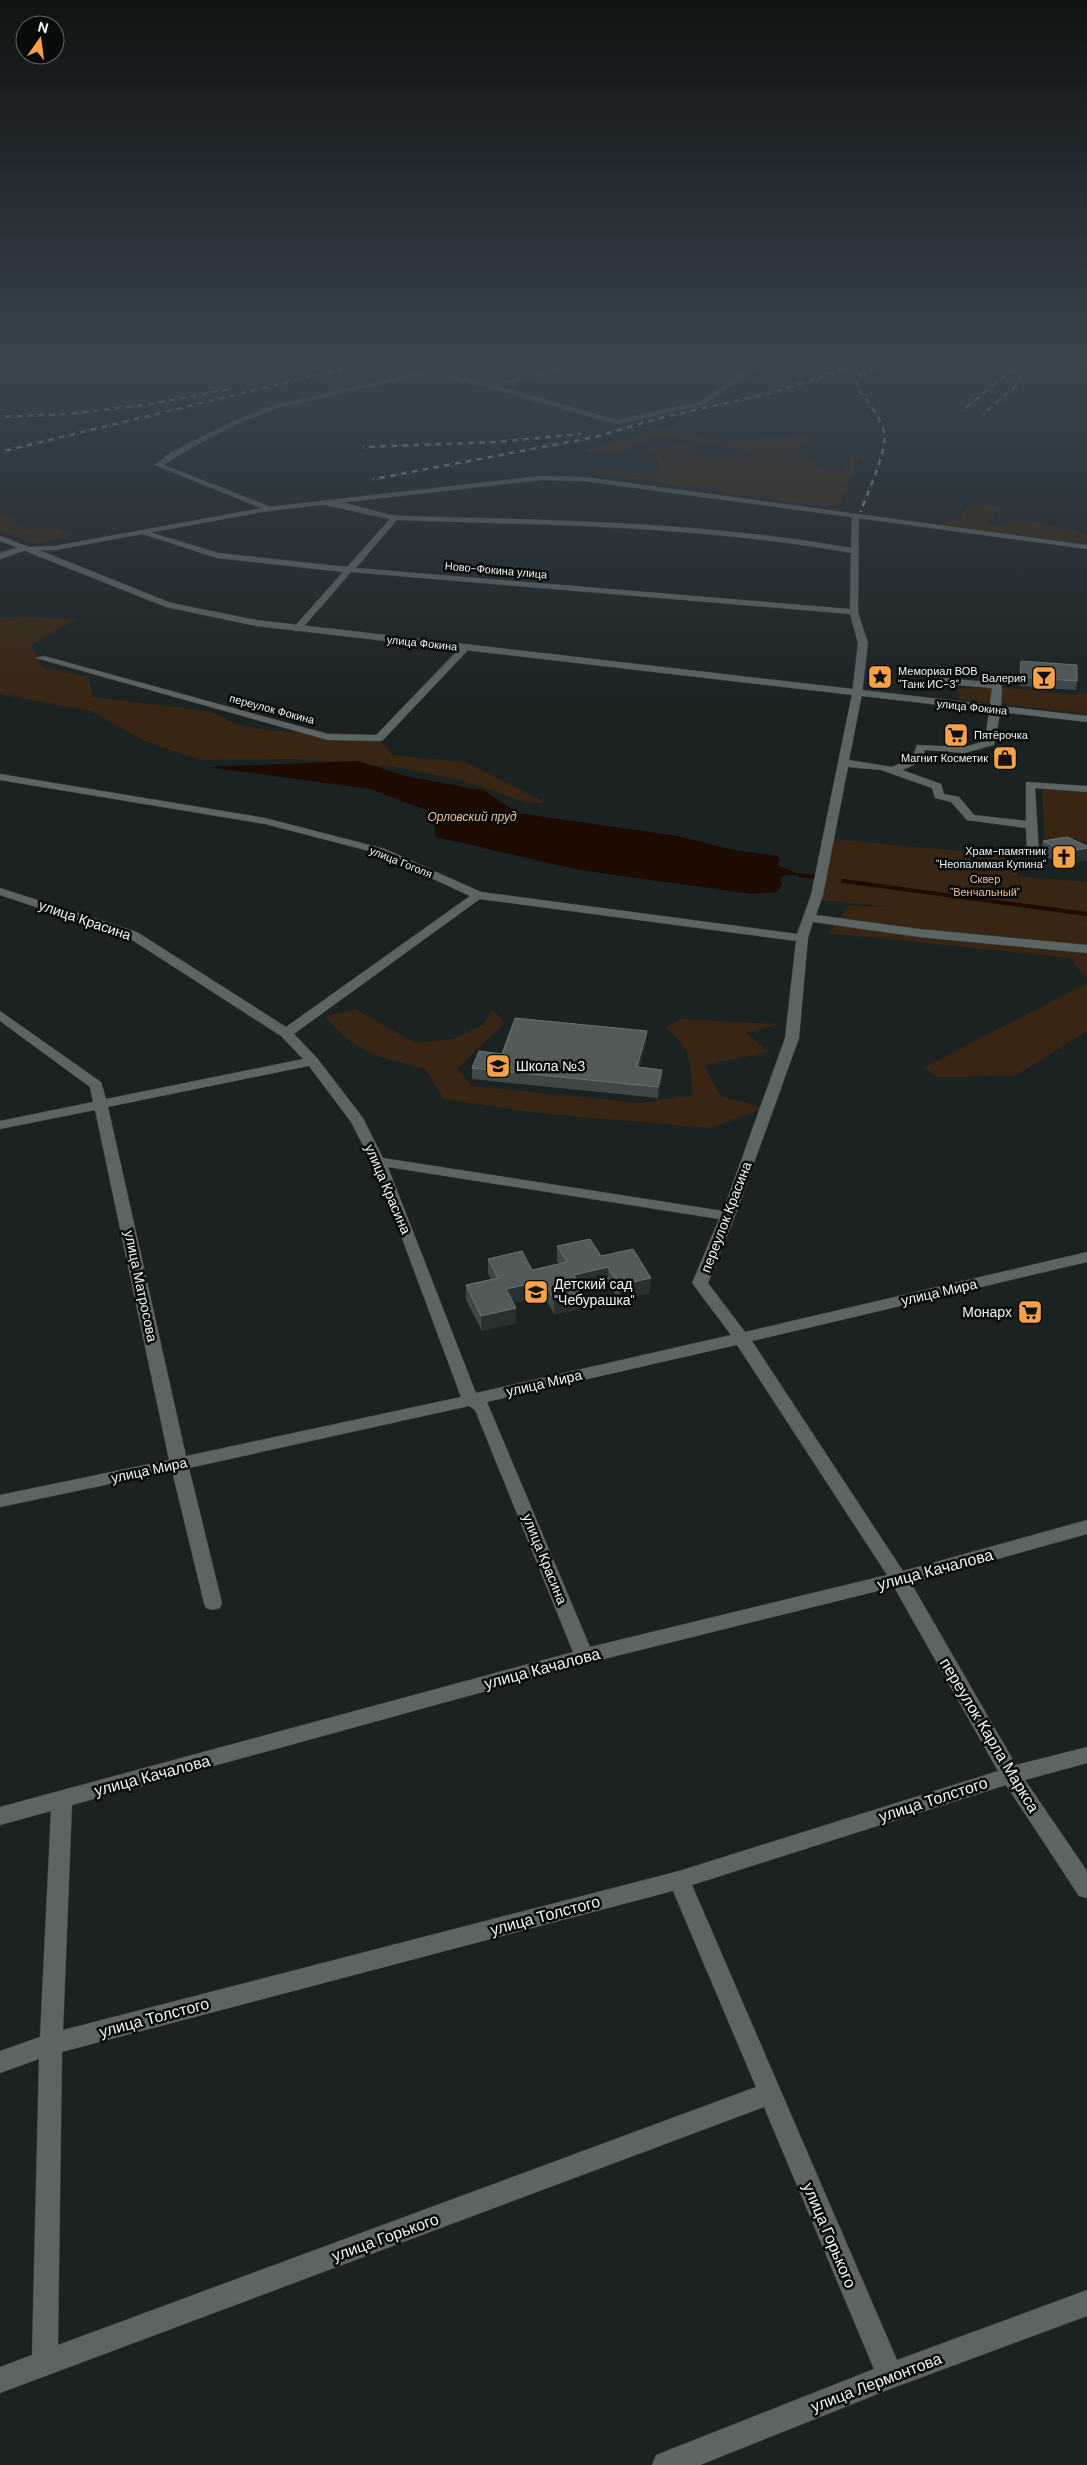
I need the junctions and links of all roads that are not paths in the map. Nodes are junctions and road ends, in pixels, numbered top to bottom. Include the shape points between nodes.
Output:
1 (197, 480) edge
2 (524, 480) edge
3 (591, 480) edge
4 (327, 503) junction
5 (268, 510) junction
6 (856, 516) junction
7 (396, 518) junction
8 (140, 532) junction
9 (0, 538) edge
10 (1087, 547) edge
11 (23, 548) junction
12 (854, 551) junction
13 (0, 556) edge
14 (352, 570) junction
15 (854, 612) junction
16 (297, 629) junction
17 (465, 648) junction
18 (41, 658) dead end
19 (934, 680) dead end
20 (857, 694) junction
21 (996, 710) junction
22 (1087, 719) edge
23 (843, 764) junction
24 (892, 771) junction
25 (0, 777) edge
26 (1087, 789) edge
27 (1032, 825) junction
28 (1033, 854) dead end
29 (0, 891) edge
30 (478, 895) junction
31 (809, 918) junction
32 (802, 938) junction
33 (1087, 949) edge
34 (0, 1015) edge
35 (286, 1033) junction
36 (312, 1061) junction
37 (102, 1105) junction
38 (0, 1125) edge
39 (378, 1161) junction
40 (728, 1216) junction
41 (1087, 1257) edge
42 (742, 1339) junction
43 (470, 1399) junction
44 (179, 1464) junction
45 (0, 1501) edge
46 (1087, 1527) edge
47 (899, 1579) junction
48 (213, 1603) dead end
49 (584, 1656) junction
50 (1087, 1755) edge
51 (1011, 1774) junction
52 (62, 1800) junction
53 (0, 1816) edge
54 (679, 1880) junction
55 (1087, 1889) edge
56 (51, 2044) junction
57 (0, 2062) edge
58 (771, 2093) junction
59 (1087, 2303) edge
60 (45, 2363) junction
61 (890, 2376) junction
62 (0, 2380) edge
63 (666, 2465) edge

1 - 5 street
2 - 4 street
3 - 6 street
4 - 5 street
4 - 7 street
5 - 8 street
6 - 10 street
6 - 12 street
7 - 12 street via 668,529 803,542
7 - 14 street
8 - 11 street via 55,548
8 - 14 street, Ново-Фокина улица via 217,555
9 - 11 street, улица Фокина
11 - 13 street
11 - 16 street, улица Фокина via 169,605 256,624
12 - 15 street
14 - 15 street, Ново-Фокина улица
14 - 16 street
15 - 20 street via 863,643
16 - 17 street, улица Фокина
17 - 18 street, переулок Фокина via 380,738 328,737
17 - 20 street, улица Фокина
19 - 21 street via 997,686
20 - 21 street, улица Фокина
20 - 23 street
21 - 22 street, улица Фокина
21 - 24 street via 990,743 964,750 921,747 916,760
23 - 24 street via 882,767
23 - 31 street, переулок Красина via 817,895
24 - 27 street via 937,786 938,796 955,799 971,818
25 - 30 street, улица Гоголя via 265,821 381,851
26 - 27 street via 1030,784
27 - 28 street
29 - 35 street, улица Красина via 133,935
30 - 32 street, улица Гоголя
30 - 35 street
31 - 32 street, переулок Красина
31 - 33 street via 919,933
32 - 40 street, переулок Красина via 792,1038
34 - 37 street, улица Матросова via 96,1085
35 - 36 street, улица Красина
36 - 37 street
36 - 39 street, улица Красина via 358,1122
37 - 38 street
37 - 44 street, улица Матросова
39 - 40 street
39 - 43 street, улица Красина via 388,1179
40 - 42 street, переулок Красина via 700,1283
41 - 42 street, улица Мира
42 - 43 street, улица Мира
42 - 47 street, переулок Красина
43 - 44 street, улица Мира
43 - 49 street, улица Красина via 482,1408
44 - 45 street, улица Мира
44 - 48 street, улица Матросова
46 - 47 street, улица Качалова
47 - 49 street, улица Качалова
47 - 51 street, переулок Карла Маркса
49 - 52 street, улица Качалова
50 - 51 street, улица Толстого
51 - 54 street, улица Толстого
51 - 55 street, переулок Карла Маркса
52 - 53 street, улица Качалова
52 - 56 street
54 - 56 street, улица Толстого
54 - 58 street, улица Горького
56 - 57 street, улица Толстого
56 - 60 street
58 - 60 street, улица Горького
58 - 61 street, улица Горького
59 - 61 street, улица Лермонтова
60 - 62 street, улица Горького
61 - 63 street, улица Лермонтова

